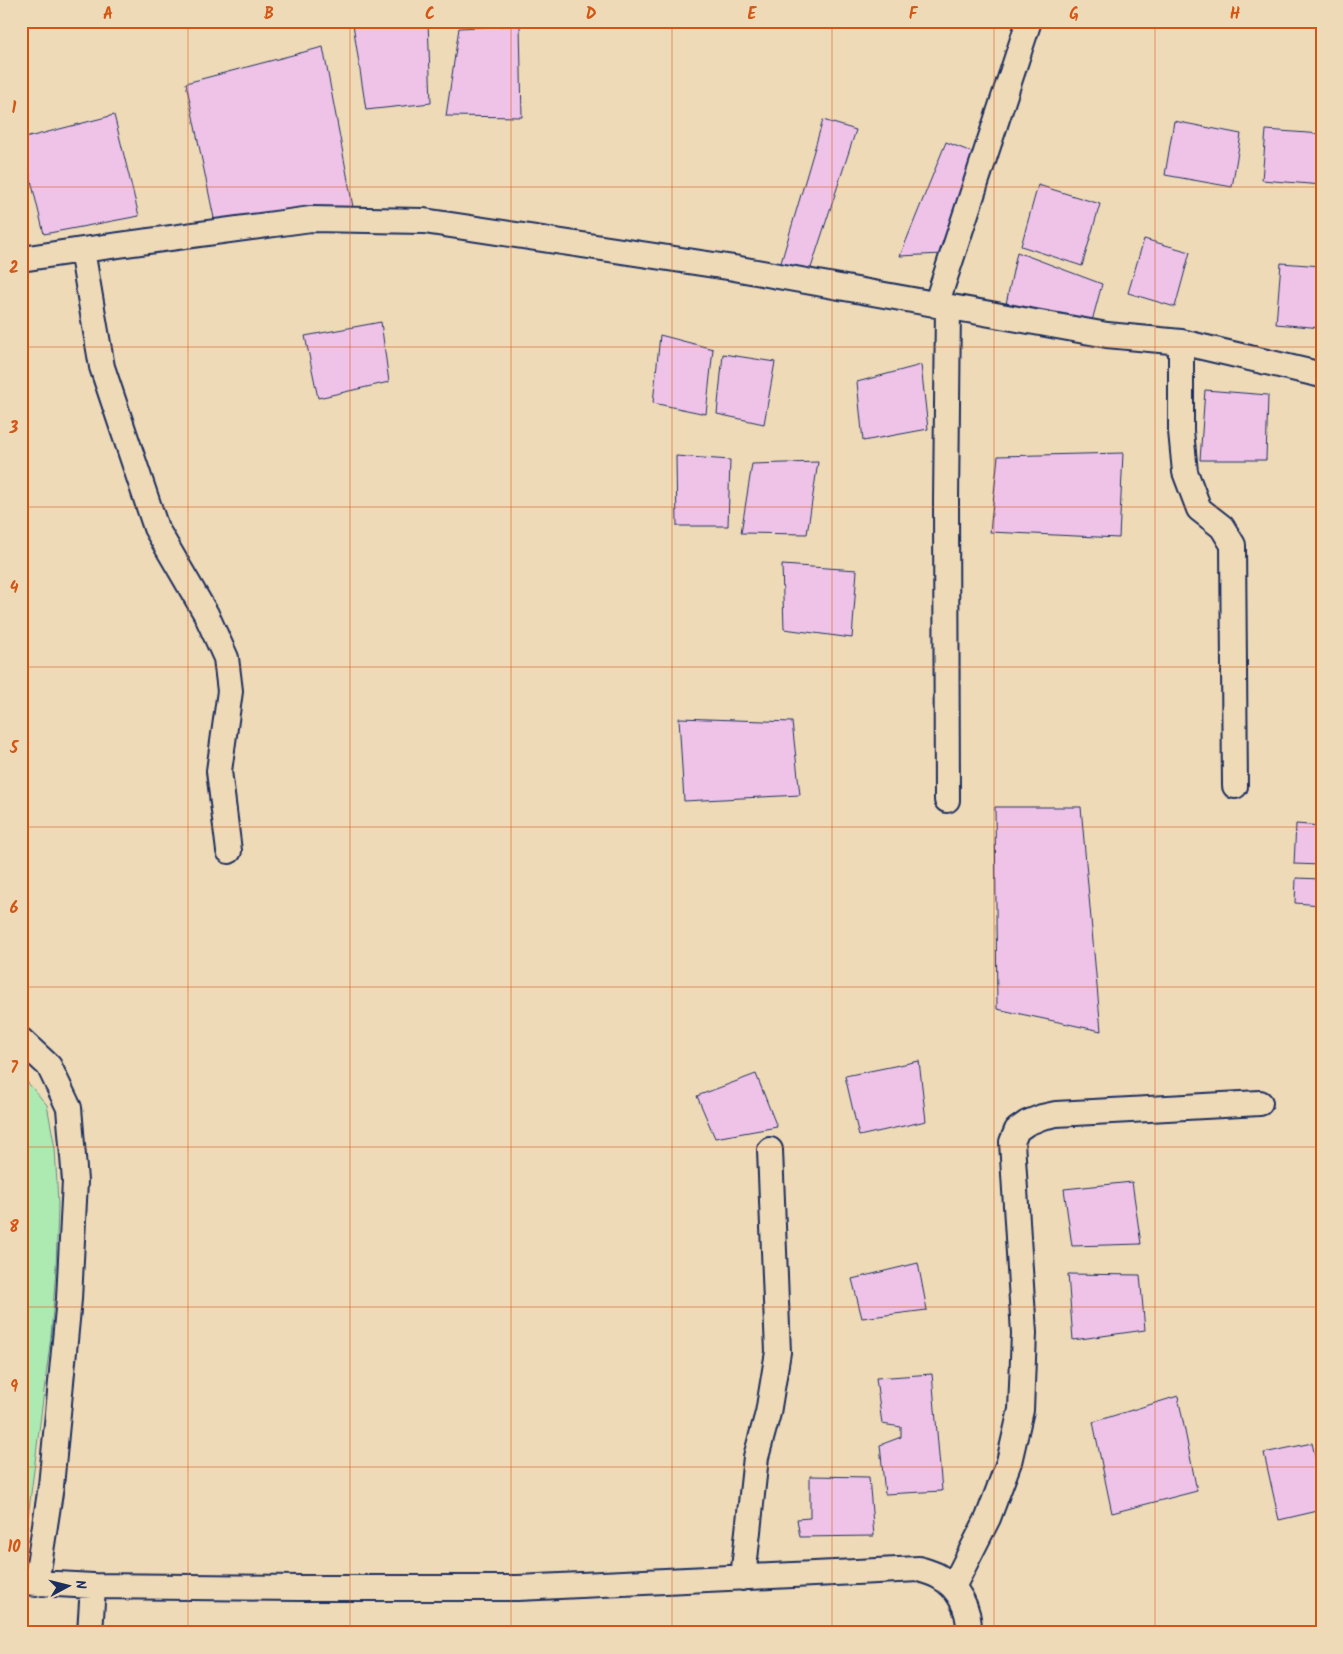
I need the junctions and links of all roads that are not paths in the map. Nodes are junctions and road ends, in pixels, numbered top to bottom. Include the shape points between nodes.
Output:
1 (1029, 21) edge
2 (82, 250) junction
3 (21, 259) edge
4 (942, 306) junction
5 (1181, 342) junction
6 (1322, 375) edge
7 (1235, 786) dead end
8 (947, 800) dead end
9 (229, 851) dead end
10 (21, 1040) edge
11 (1260, 1103) dead end
12 (770, 1150) dead end
13 (743, 1578) junction
14 (29, 1583) edge
15 (93, 1586) junction
16 (953, 1587) junction
17 (90, 1633) edge
18 (969, 1633) edge

1 - 4 street
2 - 3 street
2 - 4 street via 311,219 424,221 734,268
2 - 9 street via 102,366 156,528 206,614 226,658 230,691 219,770
4 - 5 street via 1107,335
4 - 8 street
5 - 6 street
5 - 7 street via 1185,472 1199,508 1222,527 1233,545
10 - 14 street via 49,1066 68,1108 75,1181 69,1298 52,1476
11 - 16 street via 1056,1114 1042,1117 1017,1130 1012,1142 1024,1332 1021,1410 1009,1462 988,1518
12 - 13 street via 778,1352 768,1413 756,1457
13 - 15 street via 518,1588
13 - 16 street via 919,1570 938,1576
14 - 15 street
15 - 17 street
16 - 18 street via 964,1603

